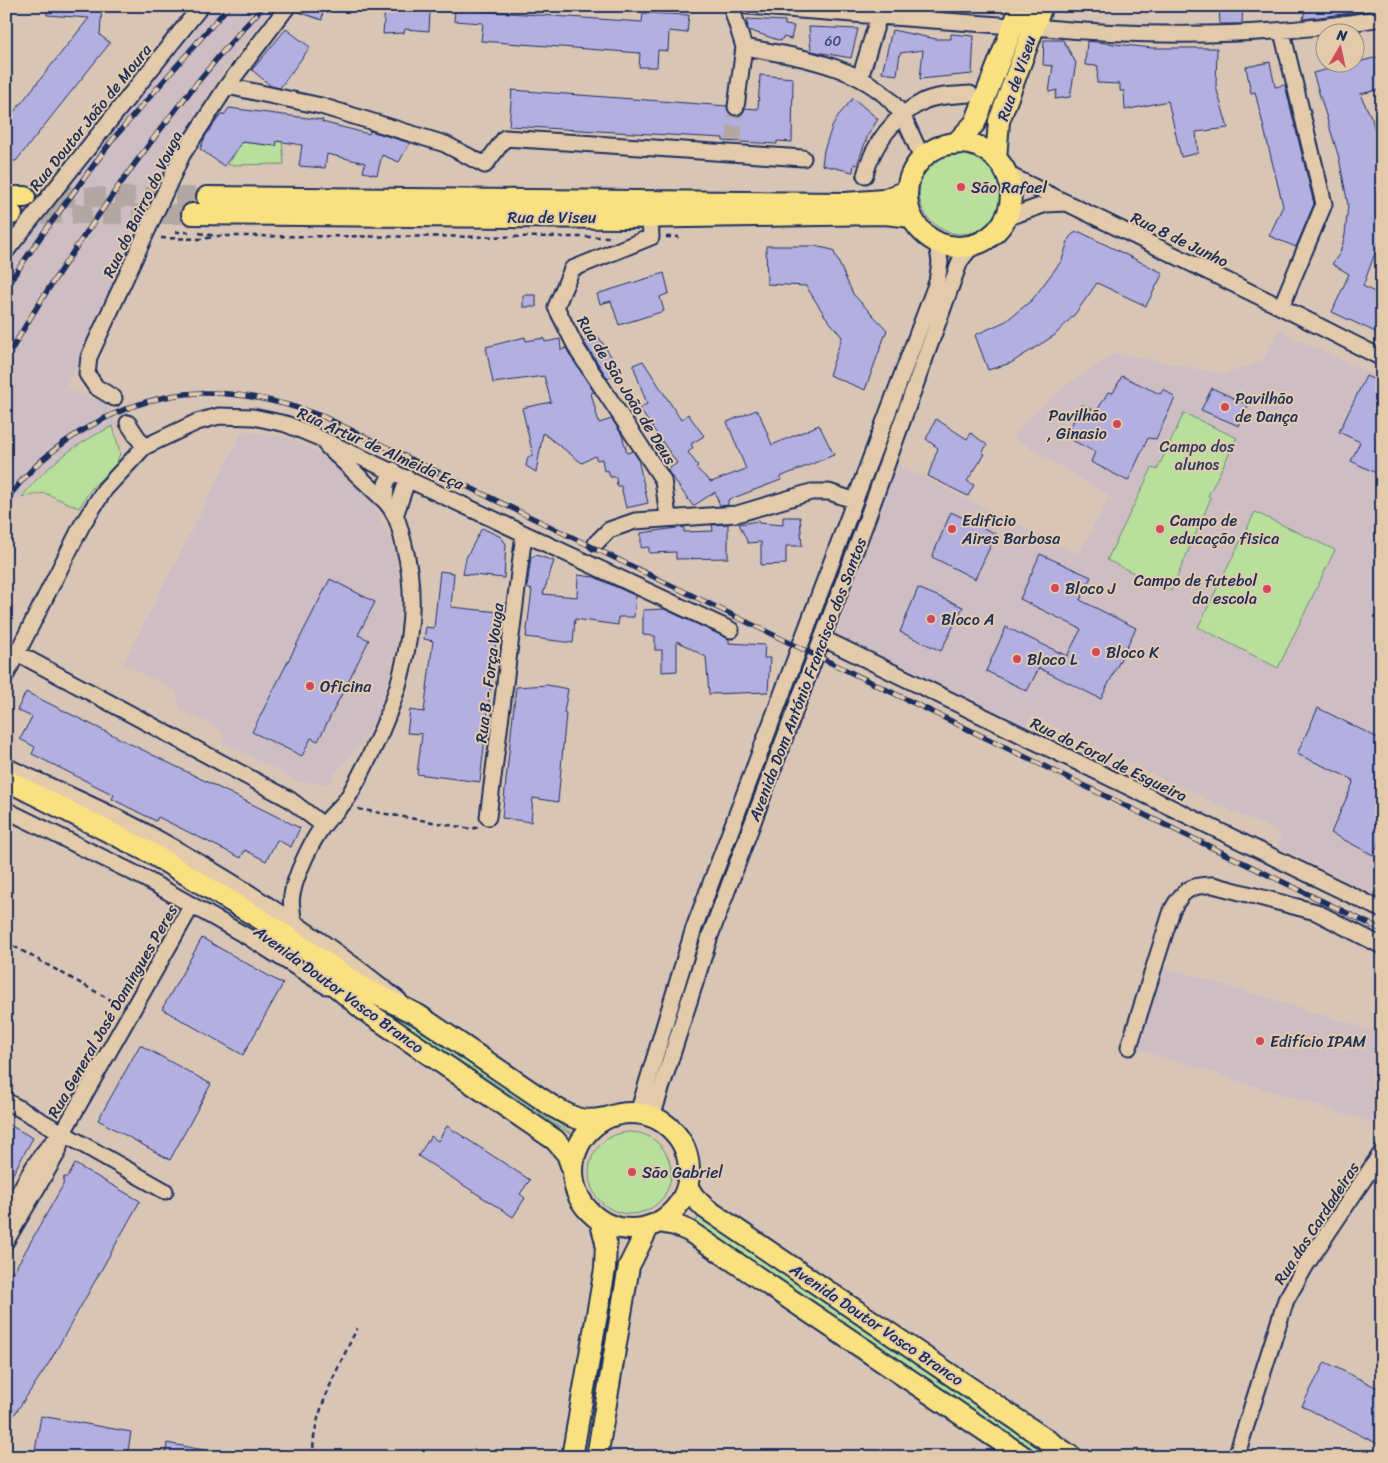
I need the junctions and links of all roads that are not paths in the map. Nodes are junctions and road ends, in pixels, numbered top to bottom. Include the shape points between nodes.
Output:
1 (202, 6) edge
2 (288, 6) edge
3 (731, 6) edge
4 (748, 6) edge
5 (1020, 6) edge
6 (1042, 6) edge
7 (941, 13) edge
8 (879, 16) junction
9 (1382, 18) edge
10 (1012, 26) junction
11 (1034, 27) junction
12 (1282, 32) junction
13 (744, 47) junction
14 (860, 78) junction
15 (227, 86) junction
16 (970, 94) dead end
17 (736, 107) tunnel mouth
18 (902, 116) junction
19 (955, 144) junction
20 (803, 158) dead end
21 (922, 158) junction
22 (1002, 166) junction
23 (865, 175) dead end
24 (907, 191) junction
25 (207, 197) tunnel mouth
26 (1065, 203) junction
27 (192, 214) tunnel mouth
28 (912, 217) junction
29 (1006, 218) junction
30 (650, 227) junction
31 (937, 242) junction
32 (972, 246) junction
33 (9, 247) edge
34 (1281, 306) junction
35 (1382, 358) edge
36 (114, 398) dead end
37 (128, 423) dead end
38 (314, 436) junction
39 (144, 447) junction
40 (393, 470) junction
41 (408, 478) junction
42 (385, 500) junction
43 (853, 500) junction
44 (396, 513) junction
45 (668, 517) junction
46 (524, 534) junction
47 (596, 542) dead end
48 (731, 630) dead end
49 (822, 638) junction
50 (17, 653) junction
51 (6, 676) edge
52 (6, 766) edge
53 (6, 780) edge
54 (6, 793) edge
55 (6, 810) edge
56 (488, 817) road end
57 (323, 826) junction
58 (192, 905) junction
59 (1382, 910) edge
60 (293, 921) junction
61 (1382, 946) edge
62 (364, 1010) junction
63 (418, 1014) junction
64 (1129, 1047) dead end
65 (6, 1101) edge
66 (645, 1115) junction
67 (605, 1118) junction
68 (62, 1134) junction
69 (1382, 1152) edge
70 (572, 1168) junction
71 (687, 1186) junction
72 (165, 1191) dead end
73 (6, 1216) edge
74 (600, 1220) junction
75 (654, 1224) junction
76 (6, 1241) edge
77 (572, 1457) edge
78 (596, 1457) edge
79 (1024, 1457) edge
80 (1072, 1457) edge
81 (1236, 1457) edge

1 - 33 street, Rua Doutor João de Moura
2 - 15 street, Rua do Bairro do Vouga
3 - 13 street
4 - 8 street
5 - 10 main road, Rua de Viseu
6 - 11 main road, Rua de Viseu
7 - 8 street
7 - 10 street
8 - 14 street
9 - 12 street
10 - 19 main road, Rua de Viseu via 975,123
11 - 12 street via 1228,35
11 - 22 main road, Rua de Viseu via 1000,122
12 - 34 street via 1324,204
13 - 14 street via 844,70
13 - 17 street
14 - 18 street via 888,99
15 - 20 street via 321,106 426,138 485,165 504,138 733,148
15 - 36 street, Rua do Bairro do Vouga via 182,155 89,357 87,374 96,387
16 - 18 street via 924,101
18 - 21 street
18 - 23 street via 882,136
19 - 21 main road, Rua de Viseu via 937,148
19 - 22 main road, Rua de Viseu via 982,148
21 - 24 main road via 912,173
22 - 26 street, Rua 8 de Junho
22 - 29 main road, Rua de Viseu via 1011,191
24 - 25 main road, Rua de Viseu via 883,200 846,202
24 - 28 main road
26 - 29 street via 1046,204
26 - 34 street, Rua 8 de Junho
27 - 30 main road, Rua de Viseu
28 - 30 main road, Rua de Viseu via 885,214
28 - 31 main road via 922,232
29 - 32 main road, Rua de Viseu via 989,238
30 - 45 street, Rua de São João de Deus via 572,269 556,306 578,351 663,480
31 - 32 main road via 954,248
31 - 43 street, Avenida Dom António Francisco dos Santos via 940,262 937,282
32 - 49 street, Avenida Dom António Francisco dos Santos via 960,261
34 - 35 street, Rua 8 de Junho
37 - 39 street
38 - 39 street, Rua Artur de Almeida Eça via 286,424 253,417 220,416 197,422
38 - 40 street, Rua Artur de Almeida Eça
38 - 42 street
39 - 50 street, Rua Artur de Almeida Eça via 104,489 82,525
40 - 41 street, Rua Artur de Almeida Eça
40 - 42 street via 386,484
41 - 44 street
41 - 46 street, Rua Artur de Almeida Eça
42 - 44 street
43 - 45 street via 829,492 811,492 737,514
43 - 66 street, Avenida Dom António Francisco dos Santos via 694,928
44 - 57 street via 410,568 409,642 398,687 373,750 342,806
45 - 47 street via 635,521 609,530
46 - 48 street, Rua Artur de Almeida Eça
46 - 56 street, Rua B - Força Vouga
49 - 59 street, Rua do Foral de Esgueira
49 - 66 street, Avenida Dom António Francisco dos Santos
50 - 51 street, Rua Artur de Almeida Eça
50 - 57 street via 289,799
52 - 60 street, Avenida Doutor Vasco Branco via 151,835
53 - 63 main road, Avenida Doutor Vasco Branco via 149,852 268,923 364,988
54 - 62 main road, Avenida Doutor Vasco Branco via 144,862 260,931 330,980
55 - 58 street
57 - 60 street via 291,896
58 - 62 street
58 - 68 street, Rua General José Domingues Peres
60 - 63 street, Avenida Doutor Vasco Branco
61 - 64 street via 1316,912 1213,885 1189,888 1172,910
62 - 70 main road, Avenida Doutor Vasco Branco via 555,1140 567,1154
63 - 67 main road, Avenida Doutor Vasco Branco via 552,1106 589,1122
65 - 68 street
66 - 67 main road via 621,1114
66 - 71 main road via 675,1133 683,1145 689,1165
67 - 70 main road via 582,1138
68 - 72 street
68 - 73 street, Rua General José Domingues Peres via 42,1154
68 - 76 street, Rua General José Domingues Peres via 58,1152
69 - 81 street, Rua das Cardadeiras via 1286,1300
70 - 74 main road via 579,1198
71 - 75 main road via 671,1213
71 - 80 main road, Avenida Doutor Vasco Branco via 705,1208
74 - 75 main road via 623,1229
74 - 77 main road via 606,1242 605,1269
75 - 78 main road via 628,1266
75 - 79 main road, Avenida Doutor Vasco Branco via 675,1225 688,1231

